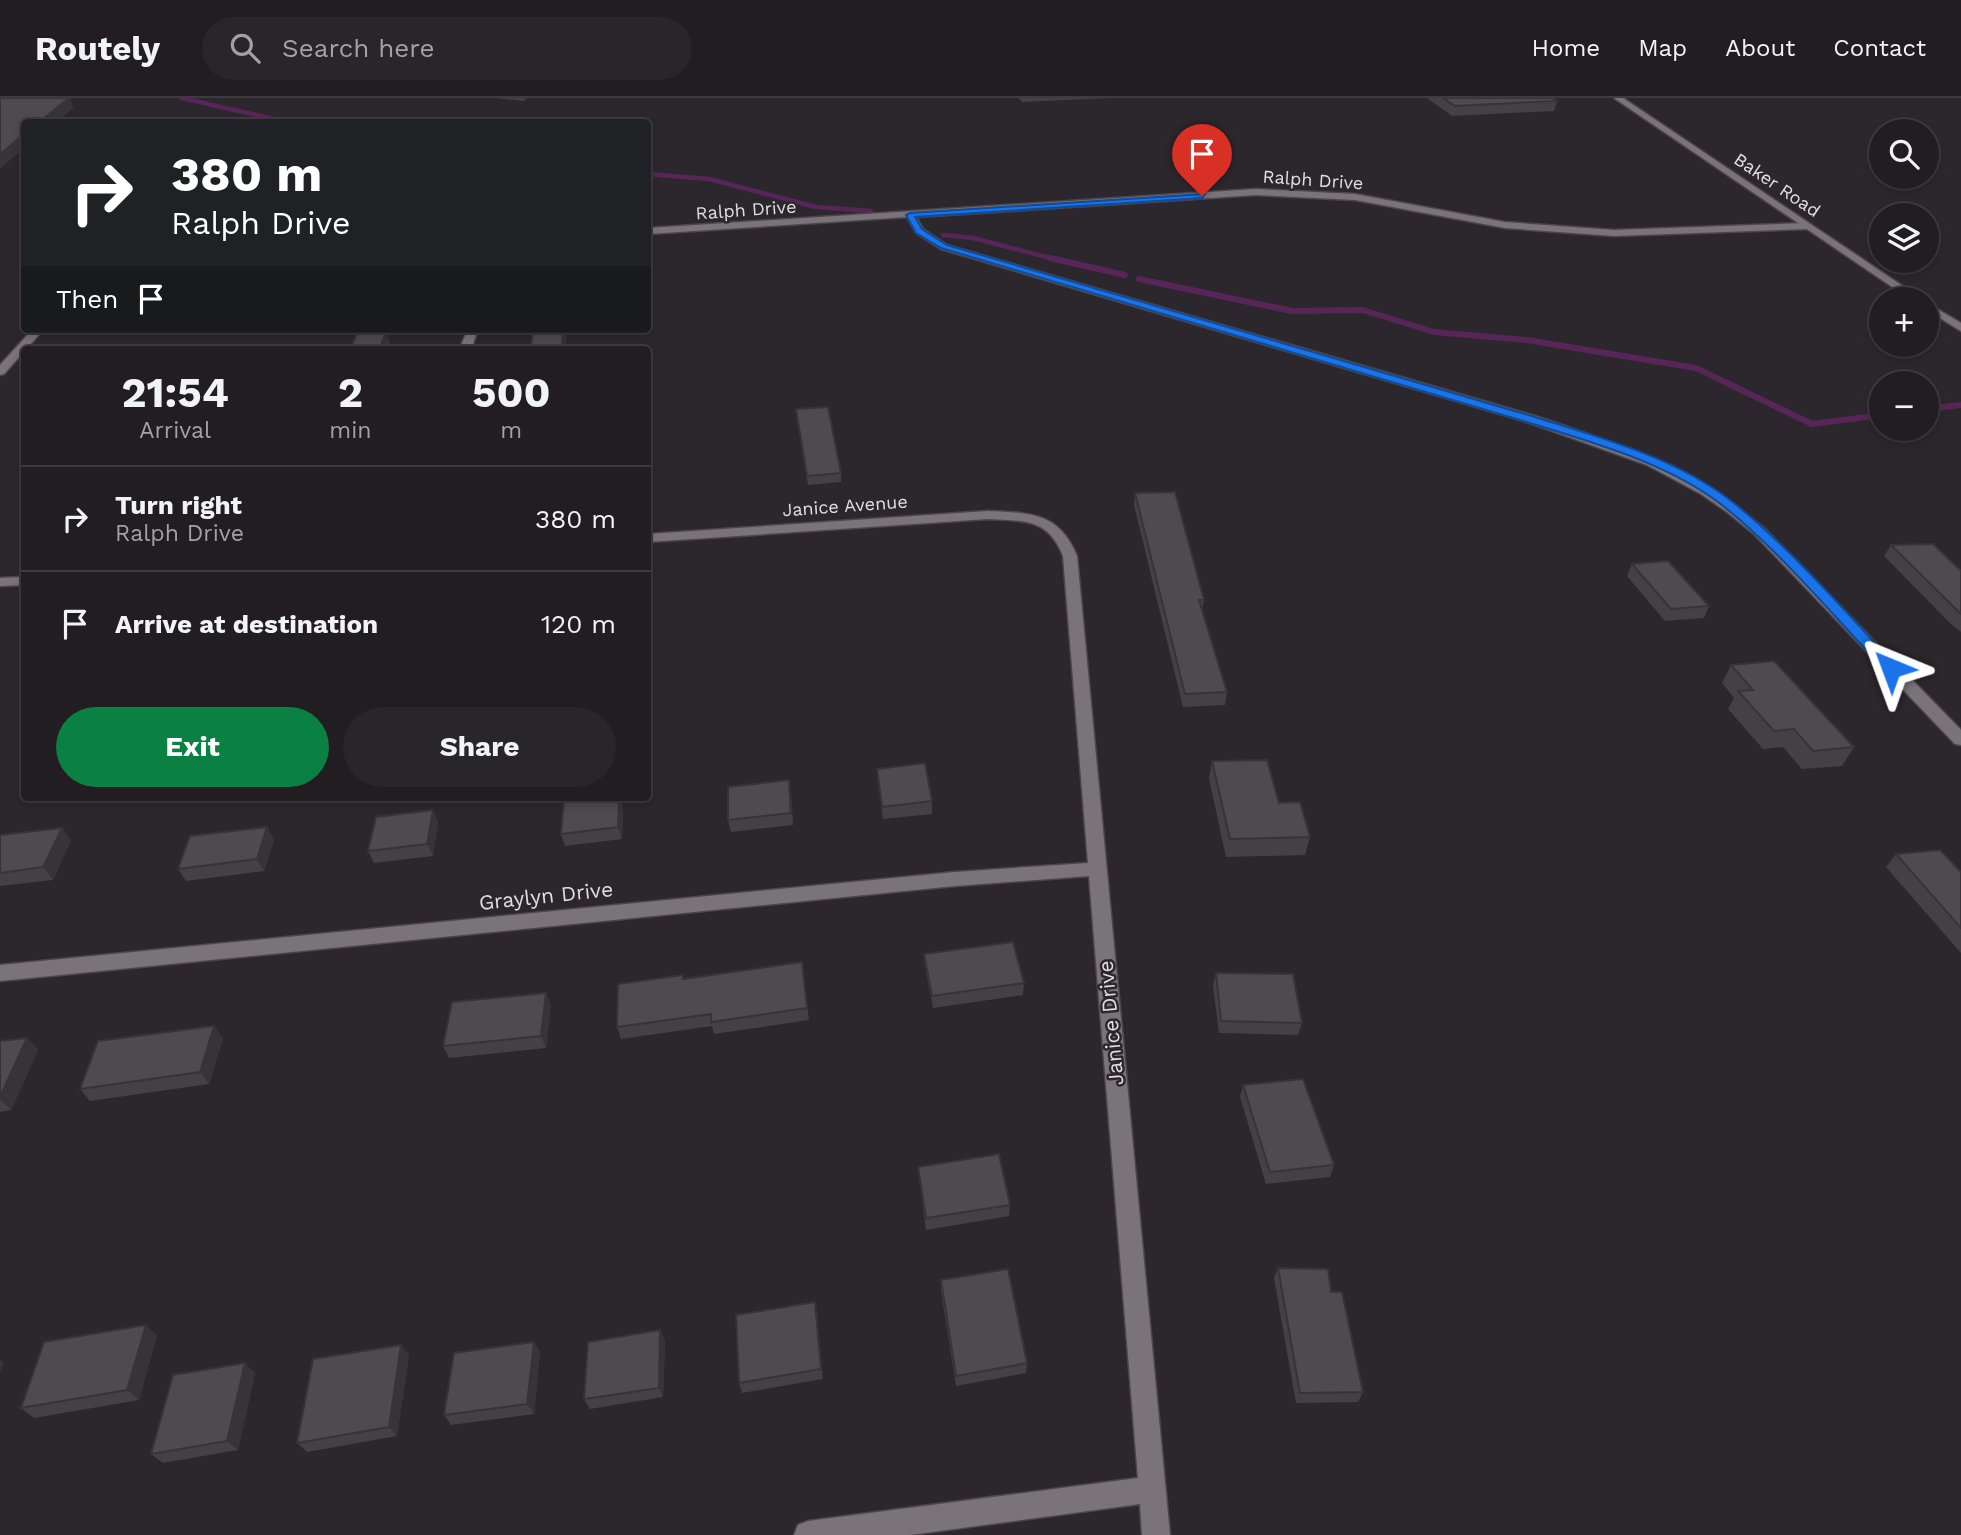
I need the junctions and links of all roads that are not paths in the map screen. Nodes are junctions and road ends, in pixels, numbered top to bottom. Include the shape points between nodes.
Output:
1 (1618, 98) edge
2 (910, 215) junction
3 (1807, 226) junction
4 (651, 231) edge
5 (1899, 287) edge
6 (1939, 314) edge
7 (1961, 328) edge
8 (35, 333) edge
9 (24, 346) edge
10 (21, 349) edge
11 (0, 372) edge
12 (1045, 521) joint
13 (651, 538) edge
14 (21, 581) edge
15 (0, 582) edge
16 (1961, 740) edge
17 (1098, 869) junction
18 (0, 973) edge
19 (1152, 1489) junction
20 (808, 1535) edge
21 (1156, 1535) edge

1 - 3 street, Baker Road
2 - 3 street, Ralph Drive via 1256,192 1355,197 1505,225 1614,233
2 - 4 street, Ralph Drive
2 - 16 street via 919,231 944,247 1531,419 1677,473 1724,501 1759,531
3 - 5 street, Baker Road
6 - 7 street
8 - 9 street
10 - 11 street
12 - 13 street, Janice Avenue via 988,515
12 - 17 street, Janice Drive via 1064,537 1070,556
14 - 15 street
17 - 18 street, Graylyn Drive via 942,880
17 - 19 street, Janice Drive
19 - 20 street
19 - 21 street, Janice Drive

